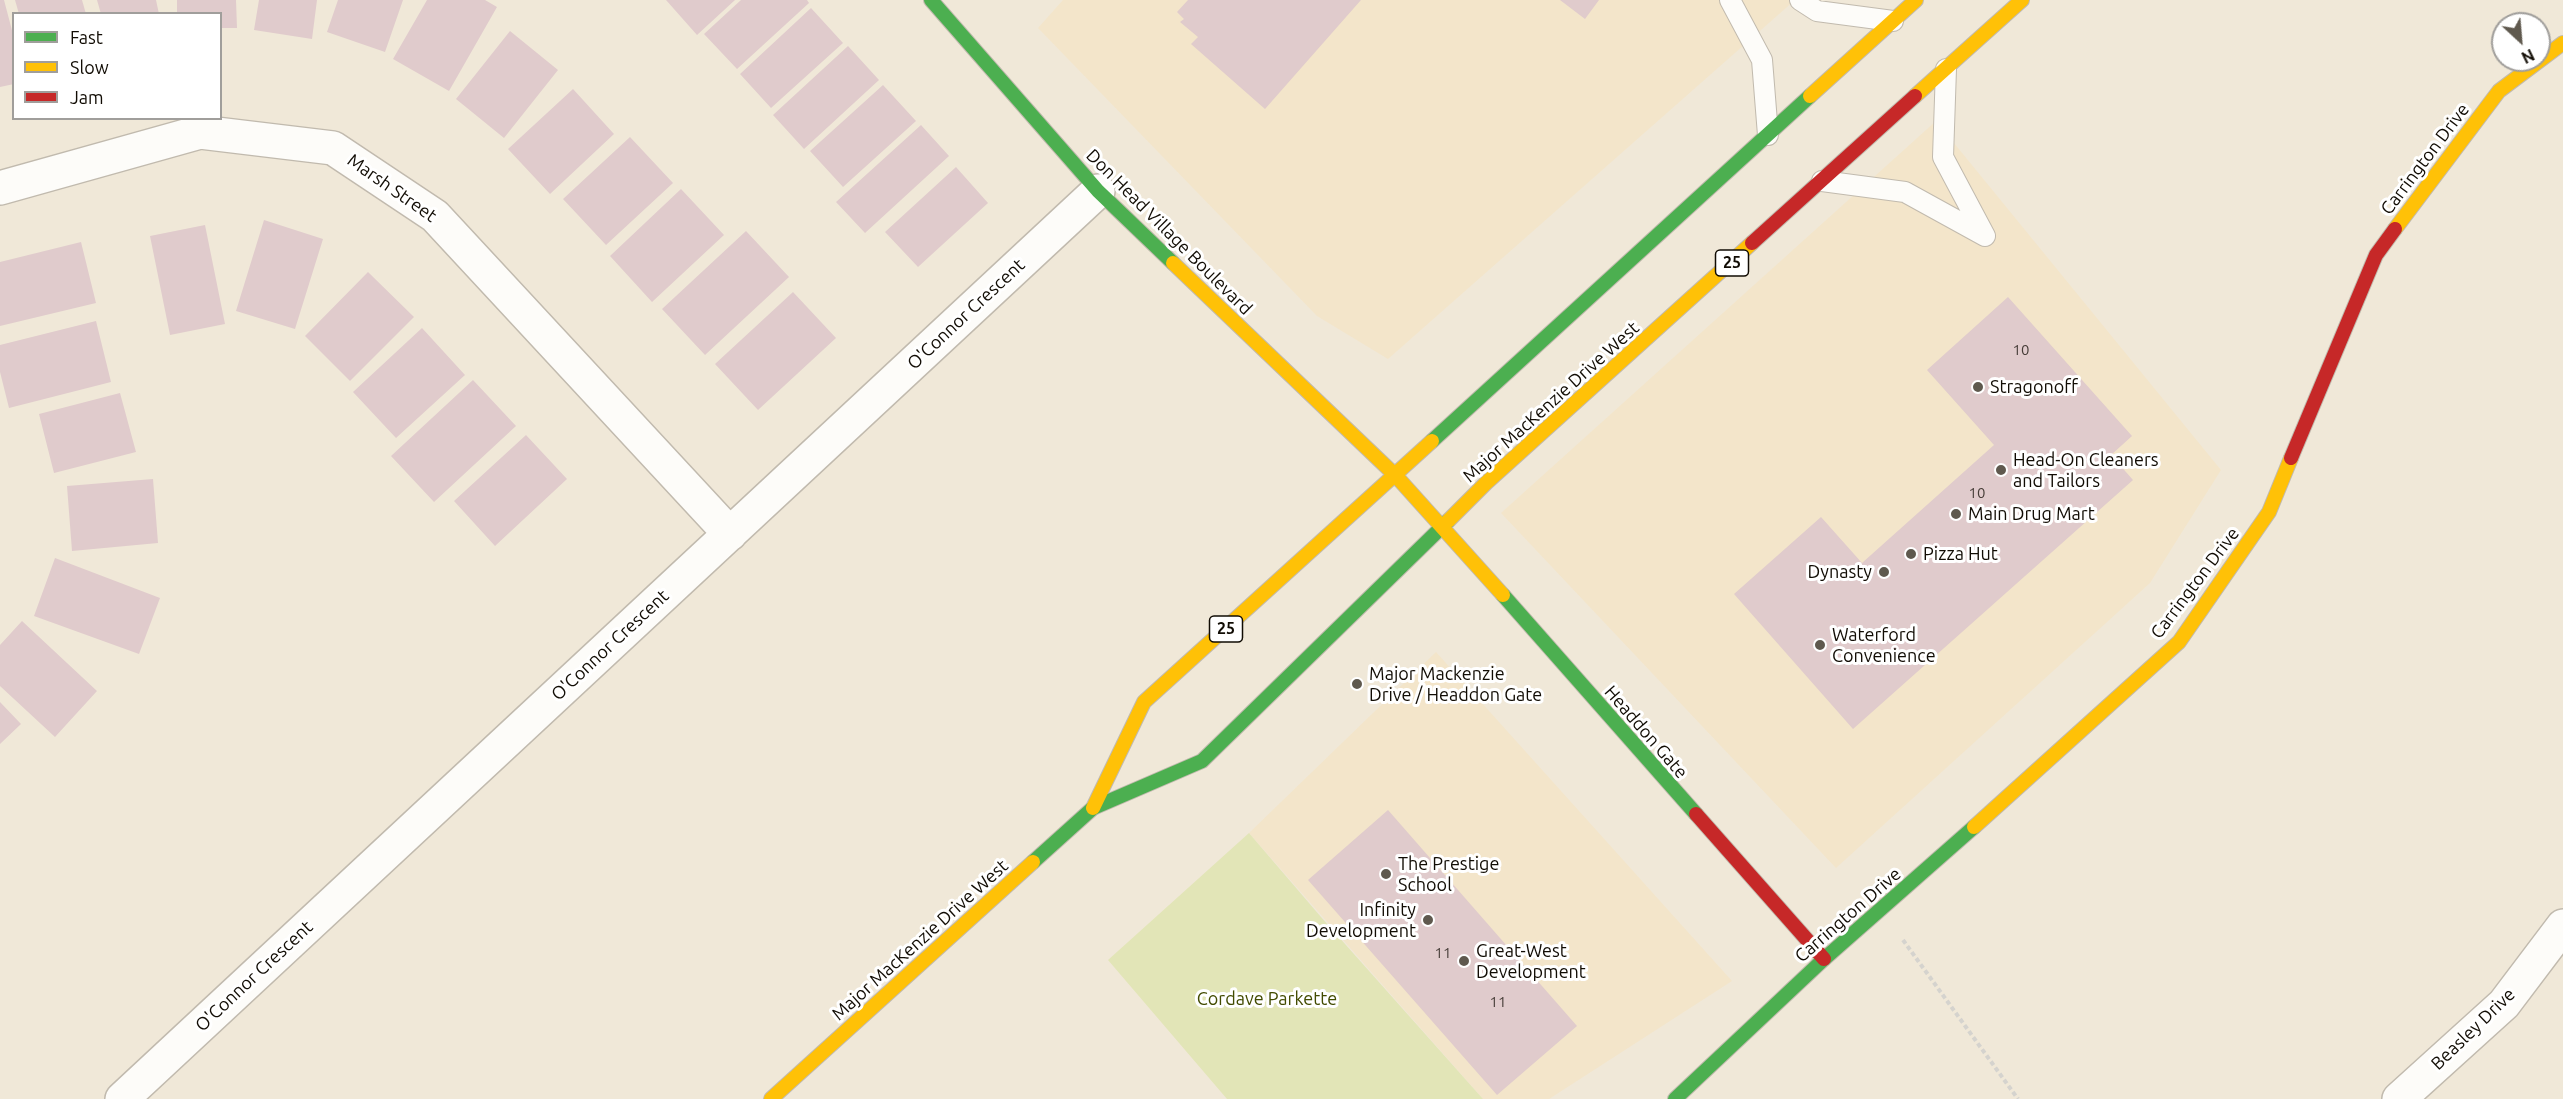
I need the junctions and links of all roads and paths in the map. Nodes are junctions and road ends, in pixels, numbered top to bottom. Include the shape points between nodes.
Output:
1 (931, 0) edge
2 (1730, 0) edge
3 (1800, 0) edge
4 (1916, 0) edge
5 (2022, 0) edge
6 (1893, 21) junction
7 (2563, 43) edge
8 (1946, 69) junction
9 (1768, 135) junction
10 (1822, 182) junction
11 (0, 188) edge
12 (1098, 191) junction
13 (1396, 476) junction
14 (1443, 527) junction
15 (730, 534) junction
16 (1093, 808) junction
17 (1881, 911) junction
18 (2563, 926) edge
19 (1824, 959) junction
20 (122, 1099) edge
21 (771, 1099) edge
22 (1675, 1099) edge
23 (2018, 1099) edge
24 (2399, 1099) edge

1 - 12 main road, Don Head Village Boulevard
2 - 9 lane via 1762,60
3 - 6 lane via 1816,11
4 - 6 main road, Major MacKenzie Drive West / 25
5 - 8 main road, Major MacKenzie Drive West / 25
6 - 9 main road, Major MacKenzie Drive West / 25
7 - 17 main road, Carrington Drive via 2499,91 2376,255 2270,512 2179,642
8 - 10 main road, Major MacKenzie Drive West / 25
8 - 10 lane via 1943,157 1985,236 1905,192
9 - 13 main road, Major MacKenzie Drive West / 25
10 - 14 main road, Major MacKenzie Drive West / 25 via 1486,483
11 - 15 street, Marsh Street via 200,132 333,148 435,216
12 - 13 main road, Don Head Village Boulevard
12 - 15 street, O'Connor Crescent
13 - 14 main road, Don Head Village Boulevard
13 - 16 main road, Major MacKenzie Drive West / 25 via 1144,702
14 - 16 main road, Major MacKenzie Drive West / 25 via 1202,761
14 - 19 main road, Headdon Gate
15 - 20 street, O'Connor Crescent
16 - 21 main road, Major MacKenzie Drive West / 25
17 - 19 main road, Carrington Drive
17 - 23 path
18 - 24 street, Beasley Drive via 2504,1004
19 - 22 main road, Carrington Drive

